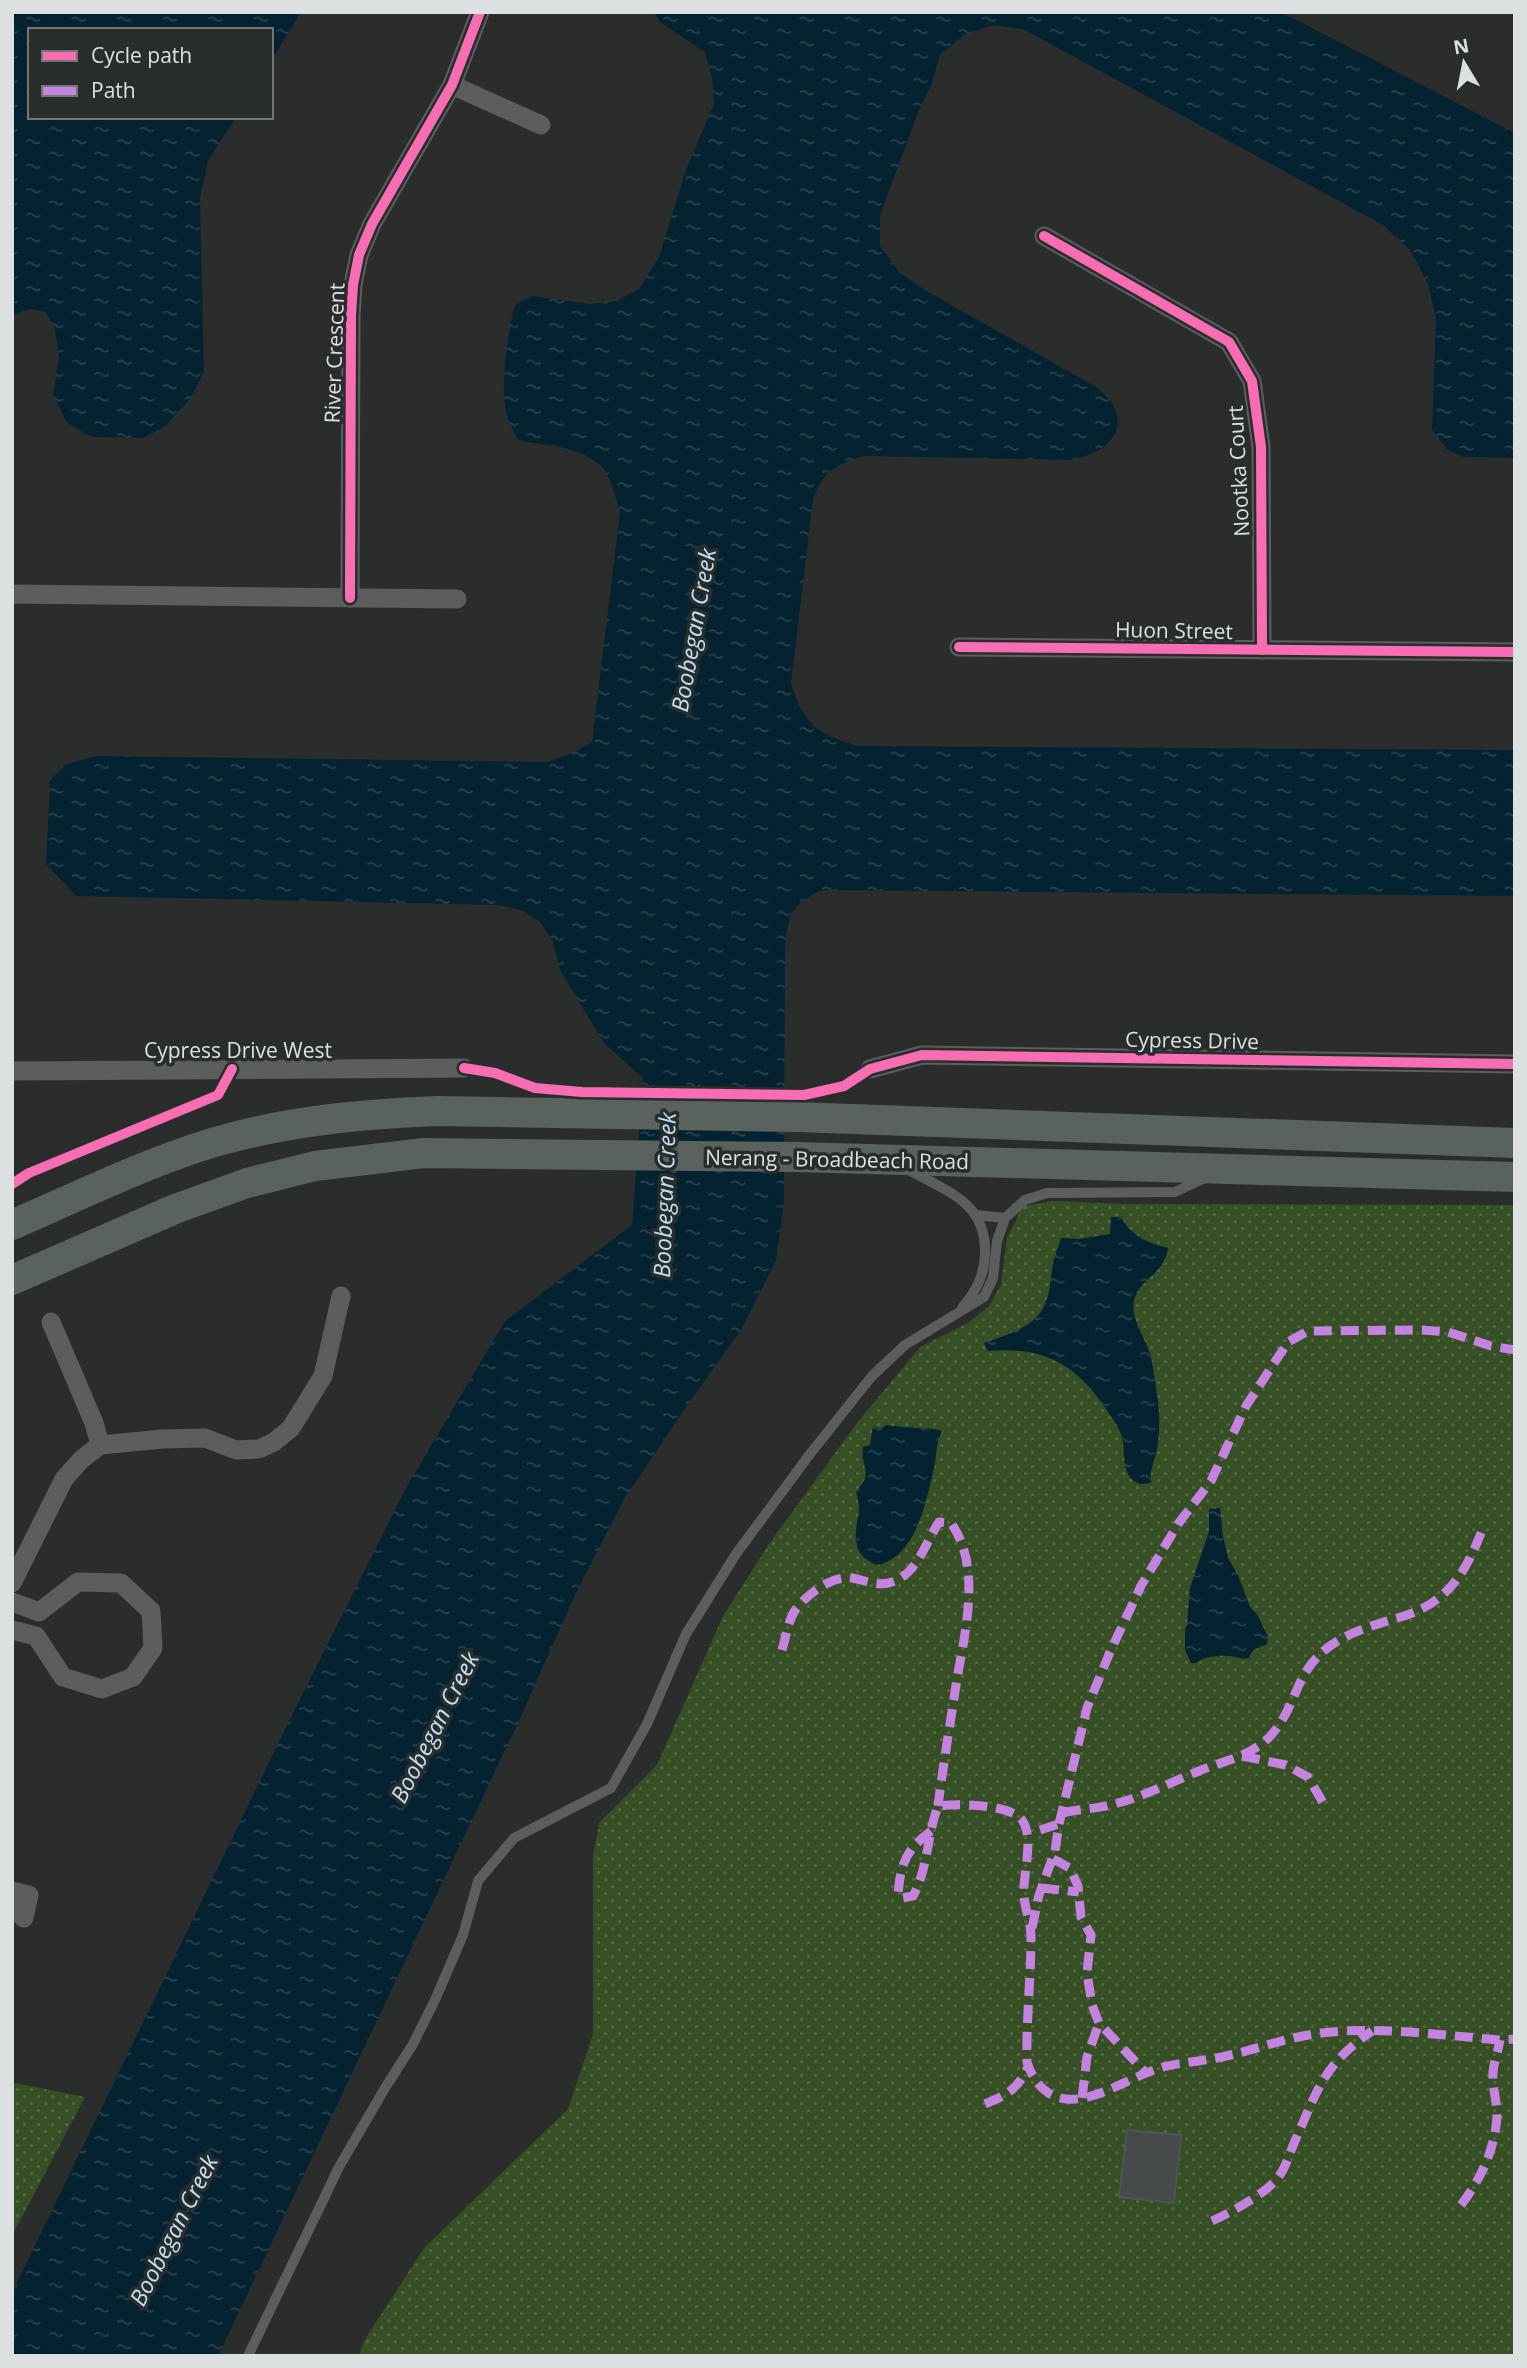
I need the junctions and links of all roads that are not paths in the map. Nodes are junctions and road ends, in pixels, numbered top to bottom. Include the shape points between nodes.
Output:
1 (480, 12) edge
2 (452, 85) junction
3 (541, 125) dead end
4 (1044, 236) dead end
5 (12, 594) edge
6 (350, 598) junction
7 (457, 599) dead end
8 (959, 647) dead end
9 (1262, 650) junction
10 (1515, 652) edge
11 (1515, 1064) edge
12 (464, 1068) dead end
13 (870, 1069) dead end
14 (12, 1071) edge
15 (1515, 1143) edge
16 (891, 1160) junction
17 (1228, 1168) junction
18 (1515, 1177) edge
19 (976, 1215) junction
20 (1005, 1218) junction
21 (12, 1224) edge
22 (12, 1280) edge
23 (341, 1296) dead end
24 (960, 1311) junction
25 (51, 1322) dead end
26 (100, 1445) junction
27 (18, 1557) edge
28 (12, 1583) edge
29 (12, 1602) edge
30 (12, 1630) edge
31 (12, 1891) edge
32 (12, 1906) edge
33 (248, 2356) edge

1 - 2 street, River Crescent
2 - 3 street
2 - 6 street, River Crescent via 372,224 353,285
4 - 9 street, Nootka Court via 1229,342 1252,381 1261,447
5 - 6 street
6 - 7 street
8 - 9 street, Huon Street
9 - 10 street, Huon Street
11 - 13 street, Cypress Drive via 922,1055
12 - 14 street, Cypress Drive West
15 - 21 main road, Nerang - Broadbeach Road via 797,1117 437,1111 342,1116 215,1142
16 - 17 main road, Nerang - Broadbeach Road
16 - 19 lane via 955,1195
16 - 22 main road, Nerang - Broadbeach Road via 424,1153 316,1167 216,1194
17 - 18 main road, Nerang - Broadbeach Road
17 - 20 lane via 1175,1192 1047,1193 1025,1200
19 - 20 lane
19 - 24 lane via 985,1241 983,1270 975,1292
20 - 24 lane via 990,1287 979,1301
23 - 26 street via 323,1376 291,1428 274,1442 259,1449 236,1450 205,1438
24 - 33 lane via 905,1345 872,1376 736,1554 686,1634 647,1724 611,1788 514,1838 478,1881 463,1935 435,2000 339,2167
25 - 26 street
26 - 27 street via 64,1479
27 - 28 street
29 - 30 street via 39,1612 78,1582 121,1583 151,1611 153,1648 132,1677 102,1689 63,1677 36,1636
31 - 32 street via 29,1895 24,1918

